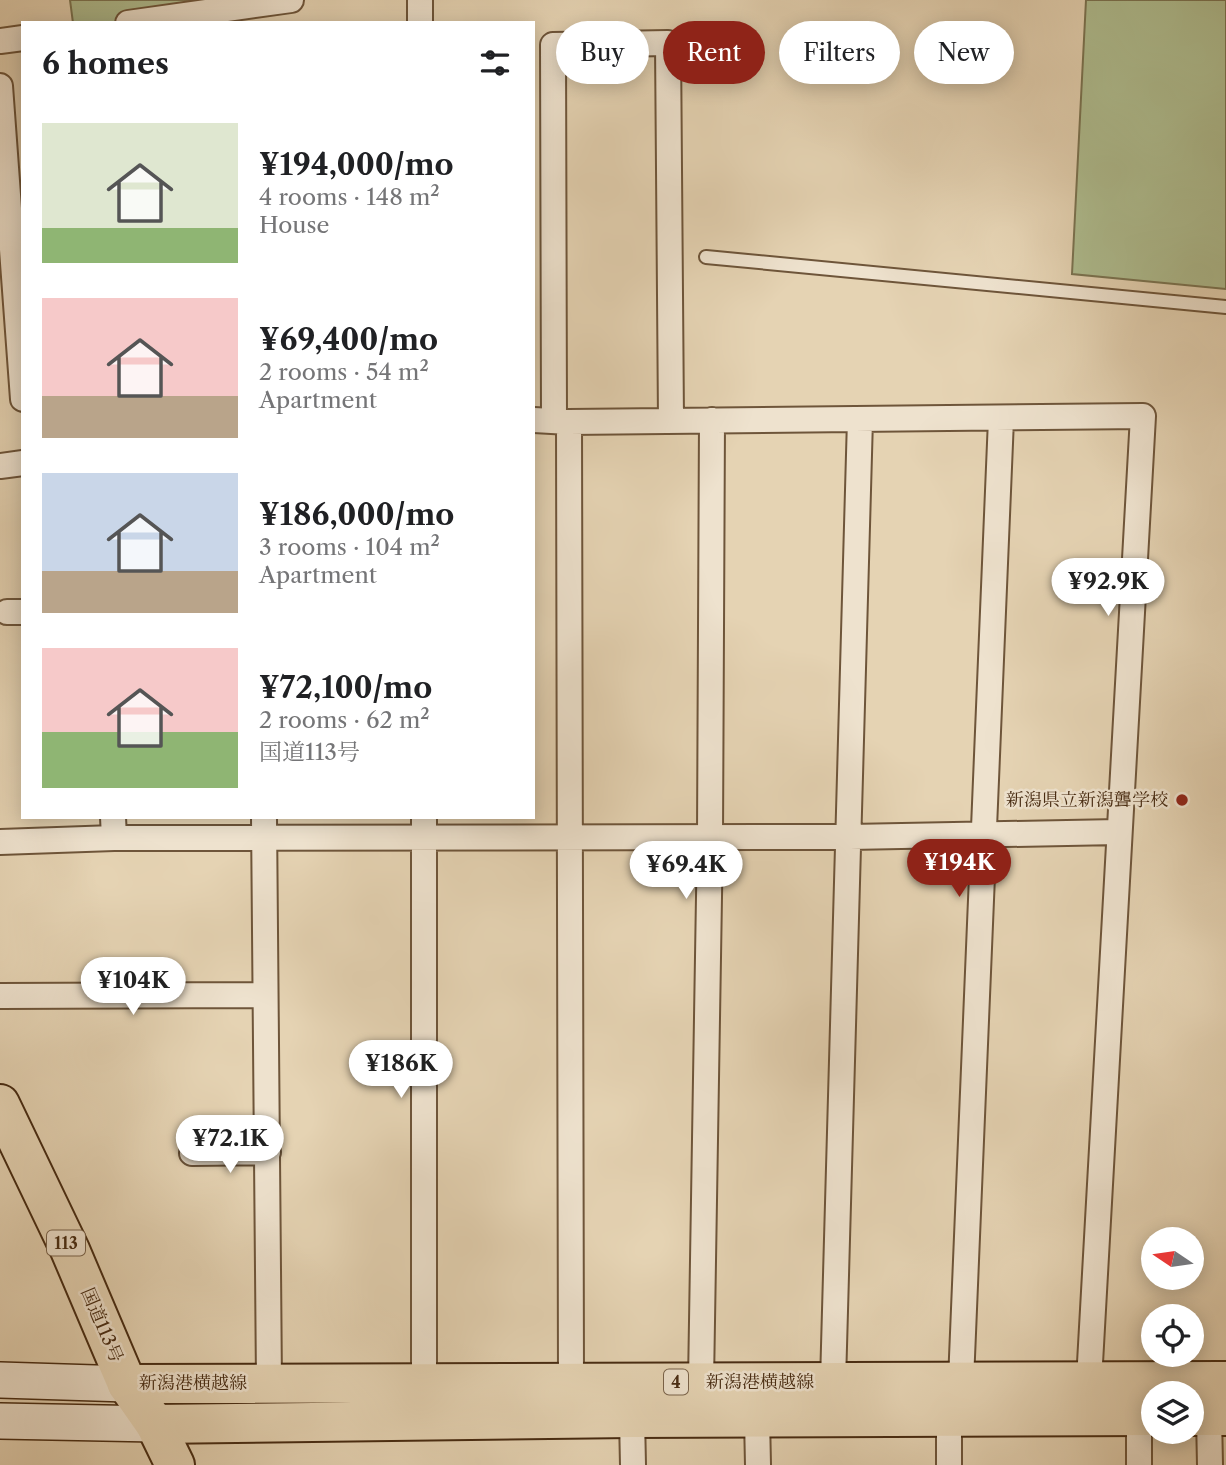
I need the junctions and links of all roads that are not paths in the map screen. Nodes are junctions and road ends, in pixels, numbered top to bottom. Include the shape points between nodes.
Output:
1 (291, 0) edge
2 (420, 0) edge
3 (259, 13) edge
4 (154, 21) edge
5 (420, 21) edge
6 (21, 38) edge
7 (0, 41) edge
8 (0, 86) edge
9 (14, 177) edge
10 (706, 257) dead end
11 (1226, 307) edge
12 (13, 321) edge
13 (21, 383) edge
14 (860, 419) junction
15 (1001, 419) junction
16 (552, 420) edge
17 (671, 420) junction
18 (712, 420) junction
19 (21, 463) edge
20 (0, 467) edge
21 (114, 828) edge
22 (264, 828) edge
23 (424, 828) edge
24 (1118, 832) junction
25 (985, 835) junction
26 (710, 836) junction
27 (850, 837) junction
28 (572, 839) junction
29 (0, 842) edge
30 (265, 995) junction
31 (0, 996) edge
32 (0, 1104) edge
33 (268, 1152) junction
34 (192, 1153) dead end
35 (0, 1380) edge
36 (961, 1381) junction
37 (1089, 1381) junction
38 (1226, 1381) edge
39 (571, 1382) junction
40 (701, 1382) junction
41 (833, 1382) junction
42 (269, 1383) junction
43 (424, 1383) junction
44 (127, 1384) junction
45 (1141, 1416) edge
46 (1209, 1416) edge
47 (948, 1417) junction
48 (632, 1418) junction
49 (757, 1418) junction
50 (0, 1421) edge
51 (155, 1424) junction
52 (1142, 1444) edge
53 (175, 1465) edge
54 (633, 1465) edge
55 (758, 1465) edge
56 (949, 1465) edge
57 (1139, 1465) edge
58 (1209, 1465) edge

1 - 3 street
2 - 5 street
3 - 4 street
6 - 7 street
8 - 9 street
9 - 12 street
10 - 11 lane
12 - 13 street
14 - 15 street
14 - 18 street
14 - 27 street
15 - 24 street via 1143,416
15 - 25 street
16 - 17 street
16 - 17 street via 553,45 668,43
16 - 28 street
17 - 18 street
18 - 26 street
19 - 20 street
21 - 22 street
21 - 29 street
22 - 23 street
22 - 30 street
23 - 28 street
23 - 43 street
24 - 25 street
24 - 37 street
25 - 27 street
25 - 36 street
26 - 27 street
26 - 28 street
26 - 40 street
27 - 41 street
28 - 39 street
30 - 31 street
30 - 33 street
32 - 44 main road, 国道113号 / 113
33 - 34 street
33 - 42 street
35 - 44 street
36 - 37 main road, 新潟港横越線 / 4
36 - 41 main road, 新潟港横越線 / 4
37 - 38 main road, 新潟港横越線 / 4
39 - 40 main road, 新潟港横越線 / 4
39 - 43 main road, 新潟港横越線 / 4
40 - 41 main road, 新潟港横越線 / 4
42 - 43 main road, 新潟港横越線 / 4
42 - 44 main road, 新潟港横越線 / 4
44 - 51 main road, 国道113号 / 113
45 - 47 main road, 新潟港横越線 / 4
46 - 58 street
47 - 49 main road, 新潟港横越線 / 4
47 - 56 street
48 - 49 main road, 新潟港横越線 / 4
48 - 51 main road, 新潟港横越線 / 4
48 - 54 street
49 - 55 street
50 - 51 street
51 - 53 main road, 国道113号 / 113
52 - 57 street

